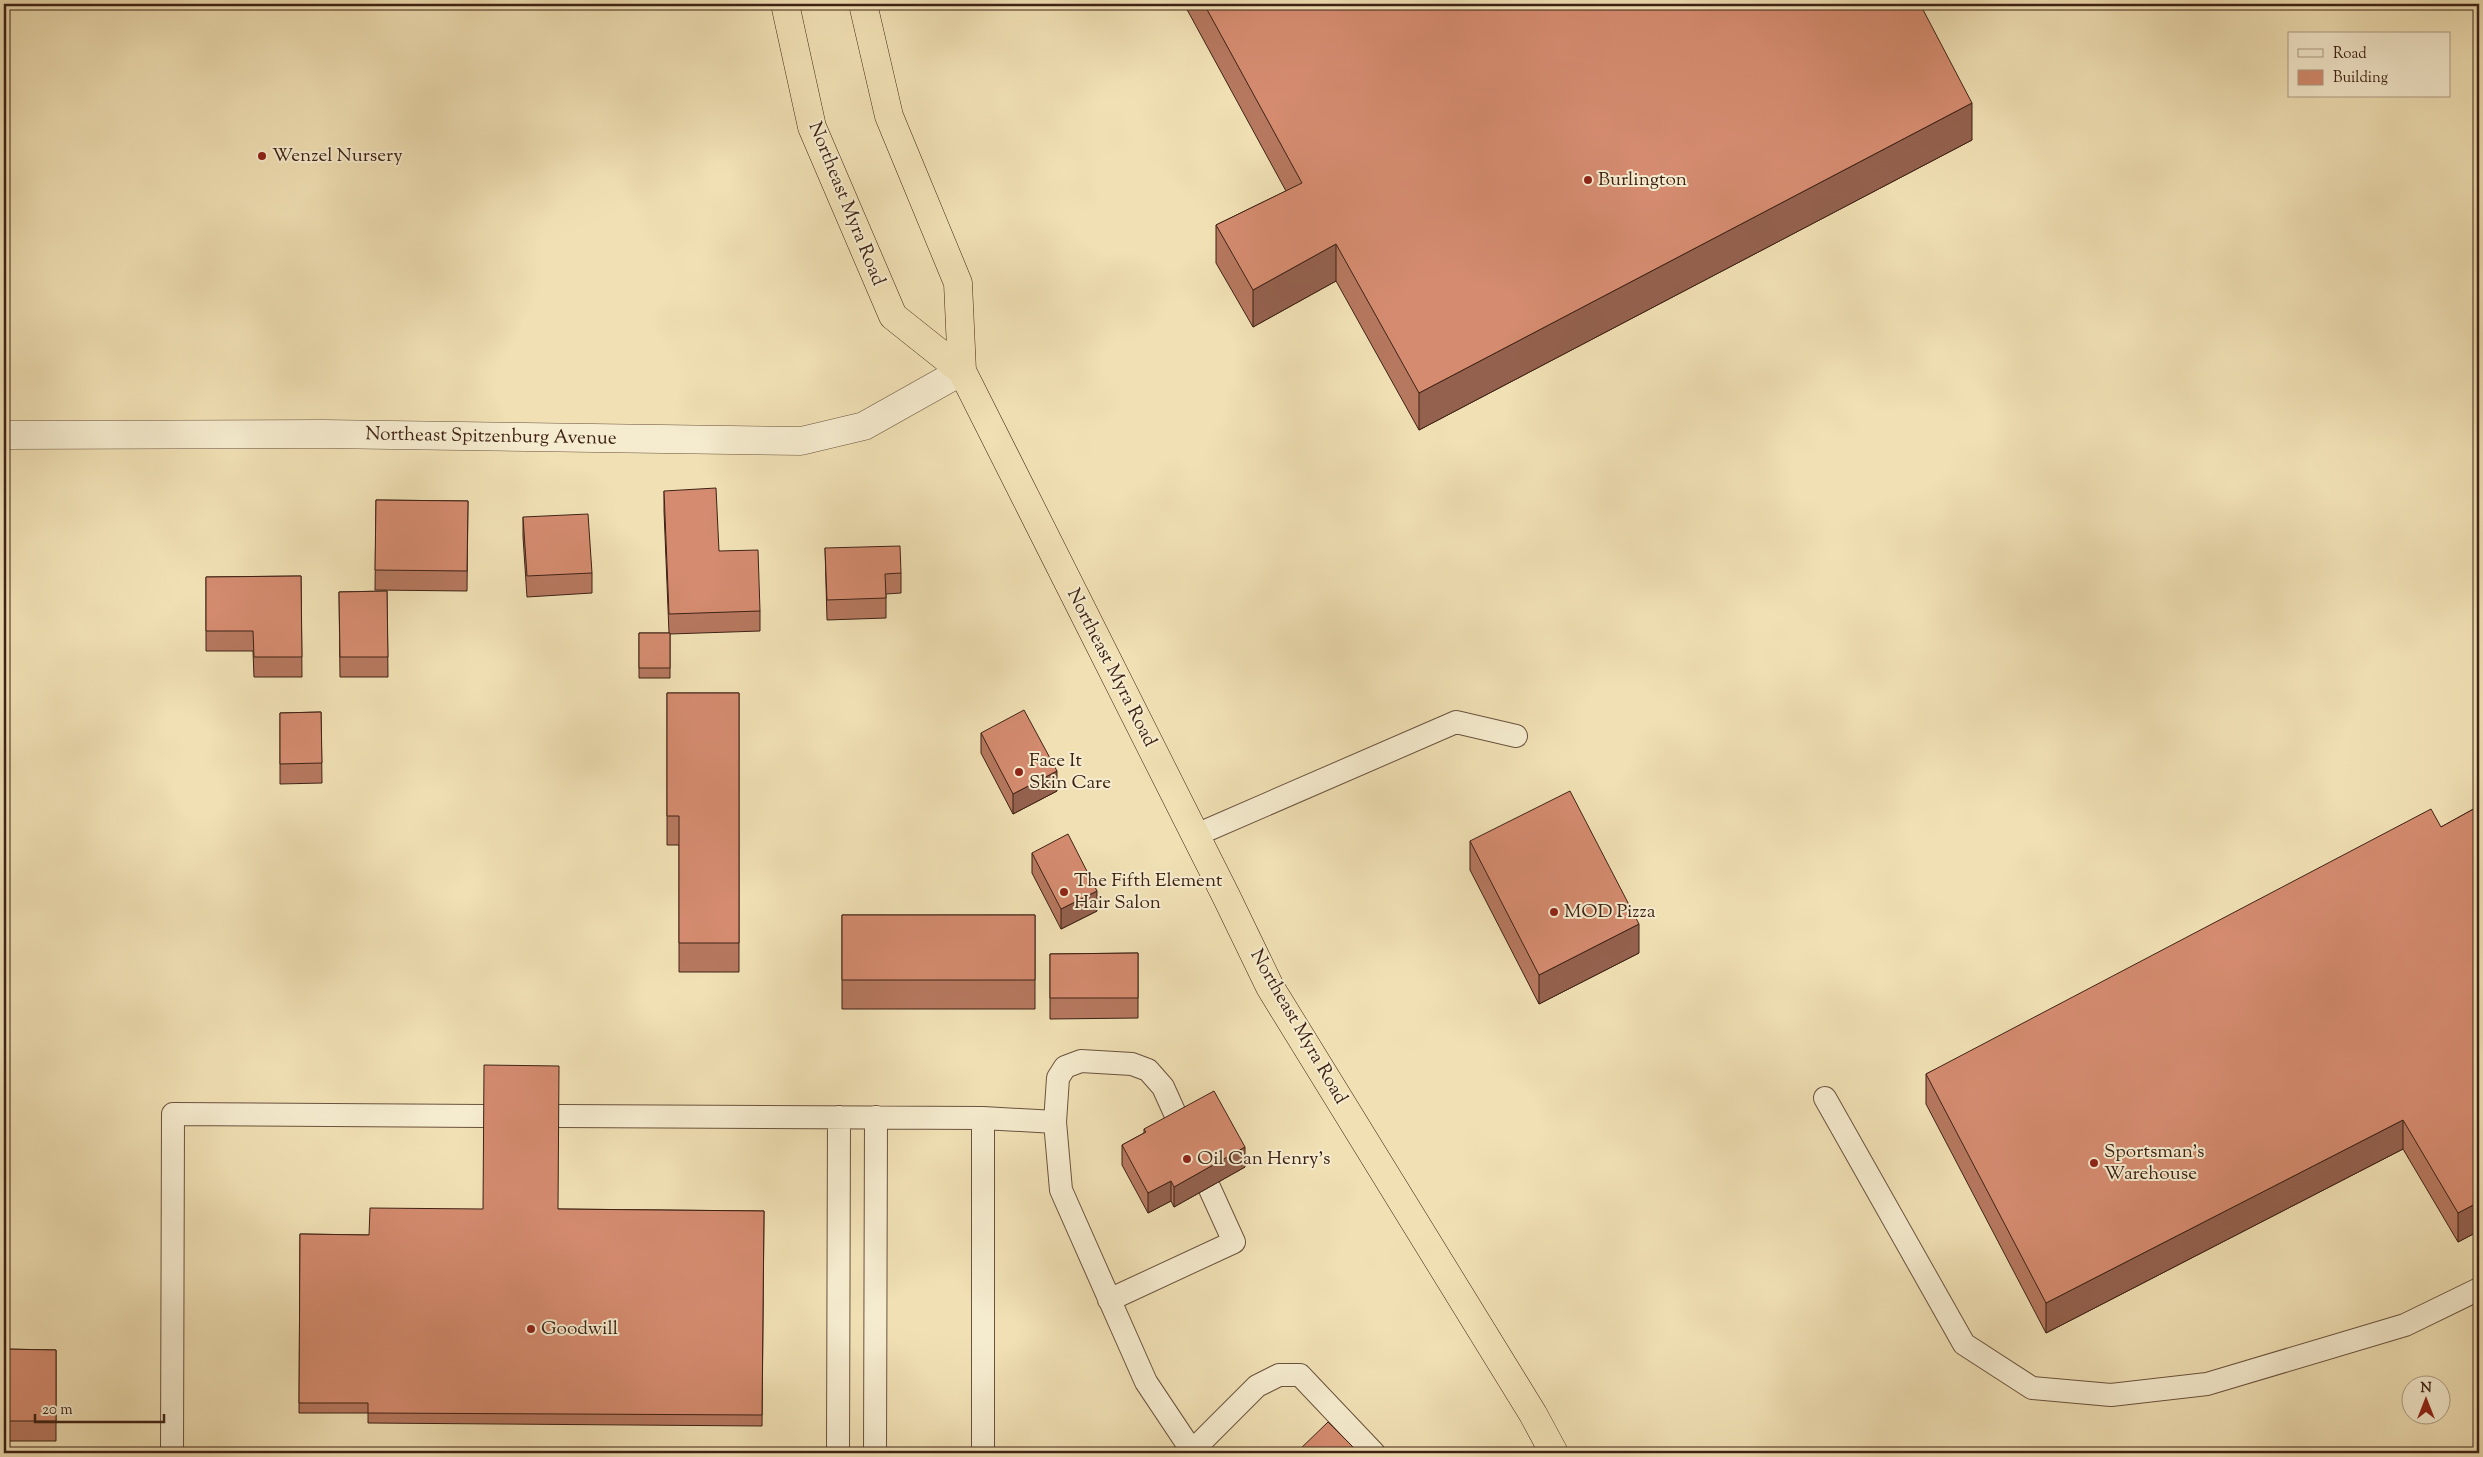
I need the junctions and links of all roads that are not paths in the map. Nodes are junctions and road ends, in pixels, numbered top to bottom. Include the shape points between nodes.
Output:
1 (785, 4) edge
2 (863, 4) edge
3 (962, 371) junction
4 (4, 435) edge
5 (1516, 736) dead end
6 (1196, 836) junction
7 (1825, 1098) dead end
8 (484, 1116) edge
9 (558, 1116) edge
10 (838, 1117) junction
11 (876, 1117) junction
12 (983, 1118) junction
13 (1055, 1122) junction
14 (1182, 1129) edge
15 (1209, 1187) edge
16 (2479, 1288) edge
17 (1109, 1300) junction
18 (1533, 1414) junction
19 (1191, 1452) edge
20 (172, 1453) edge
21 (838, 1453) edge
22 (875, 1453) edge
23 (982, 1453) edge
24 (1374, 1453) edge
25 (1538, 1453) edge
26 (1554, 1453) edge

1 - 3 highway, Northeast Myra Road via 812,127 893,316
2 - 3 highway, Northeast Myra Road via 889,116 958,282
3 - 4 street, Northeast Spitzenburg Avenue via 864,426 801,441 324,434
3 - 6 highway, Northeast Myra Road
5 - 6 lane via 1456,722
6 - 18 highway, Northeast Myra Road via 1270,987
7 - 16 lane via 1964,1344 2032,1388 2111,1395 2207,1384 2405,1325
8 - 20 lane via 173,1114
9 - 10 lane
10 - 11 lane
10 - 21 lane
11 - 12 lane
11 - 22 lane
12 - 13 lane
12 - 23 lane
13 - 14 lane via 1058,1078 1065,1067 1081,1062 1132,1064 1148,1070 1163,1087
13 - 17 lane via 1061,1190
15 - 17 lane via 1234,1242
17 - 19 lane via 1146,1382
18 - 25 highway
18 - 26 highway, Northeast Myra Road
19 - 24 lane via 1257,1386 1279,1376 1300,1375

